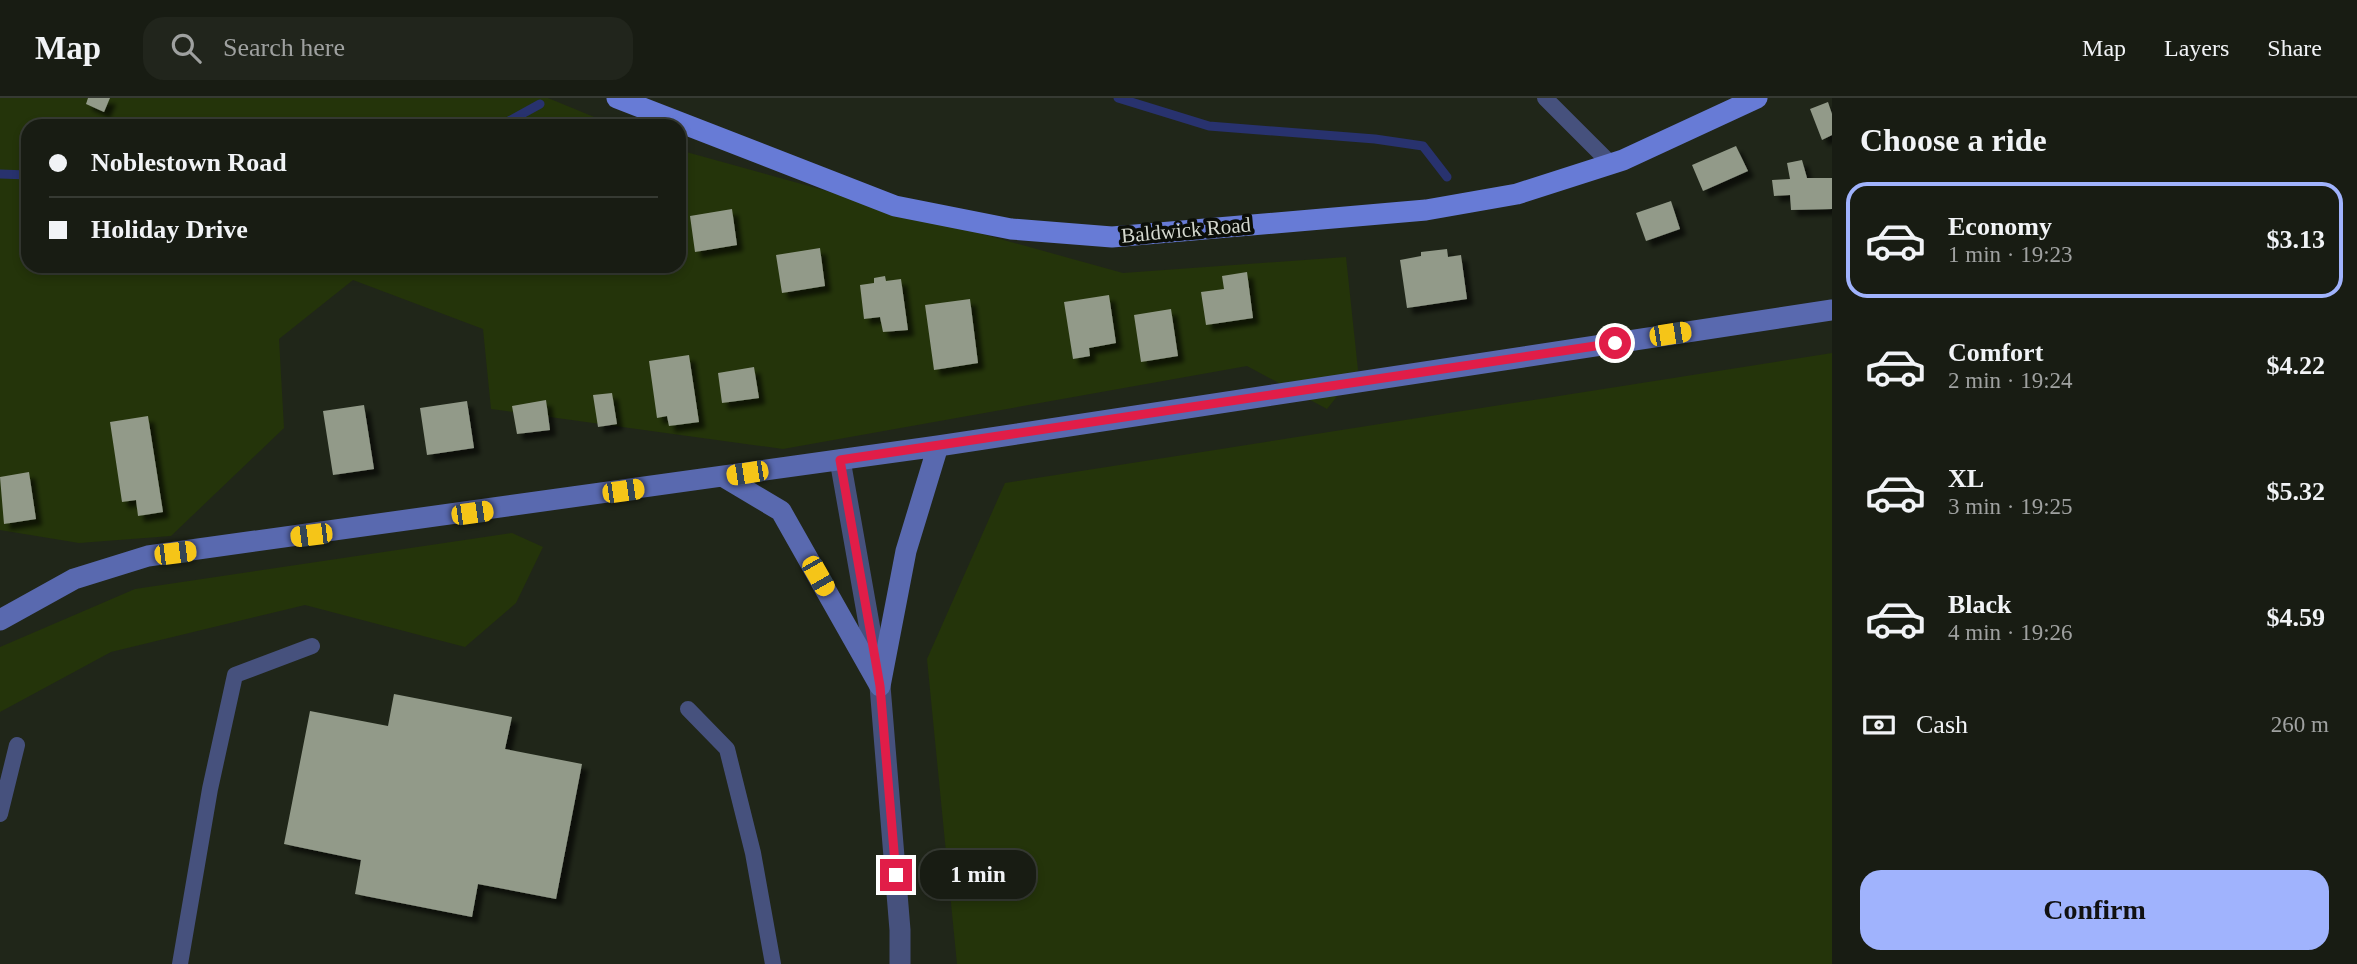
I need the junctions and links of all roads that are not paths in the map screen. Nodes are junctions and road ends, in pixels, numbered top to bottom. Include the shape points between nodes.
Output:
1 (617, 98) edge
2 (1545, 98) edge
3 (1757, 98) edge
4 (671, 119) edge
5 (686, 125) edge
6 (1611, 164) junction
7 (1832, 310) edge
8 (938, 446) junction
9 (840, 460) junction
10 (724, 477) junction
11 (0, 620) edge
12 (312, 646) dead end
13 (880, 686) junction
14 (688, 709) dead end
15 (16, 745) dead end
16 (0, 814) edge
17 (180, 964) edge
18 (773, 964) edge
19 (900, 964) edge

1 - 4 main road, Baldwick Road
2 - 6 lane
3 - 6 main road, Baldwick Road
5 - 6 main road, Baldwick Road via 895,206 1011,229 1112,237 1426,210 1517,194
7 - 8 main road
8 - 9 main road
8 - 13 main road via 906,551
9 - 10 main road
9 - 13 street
10 - 11 main road via 148,556 74,579
10 - 13 main road via 781,511
12 - 17 lane via 235,675
13 - 19 street
14 - 18 lane via 727,749 753,853
15 - 16 lane

